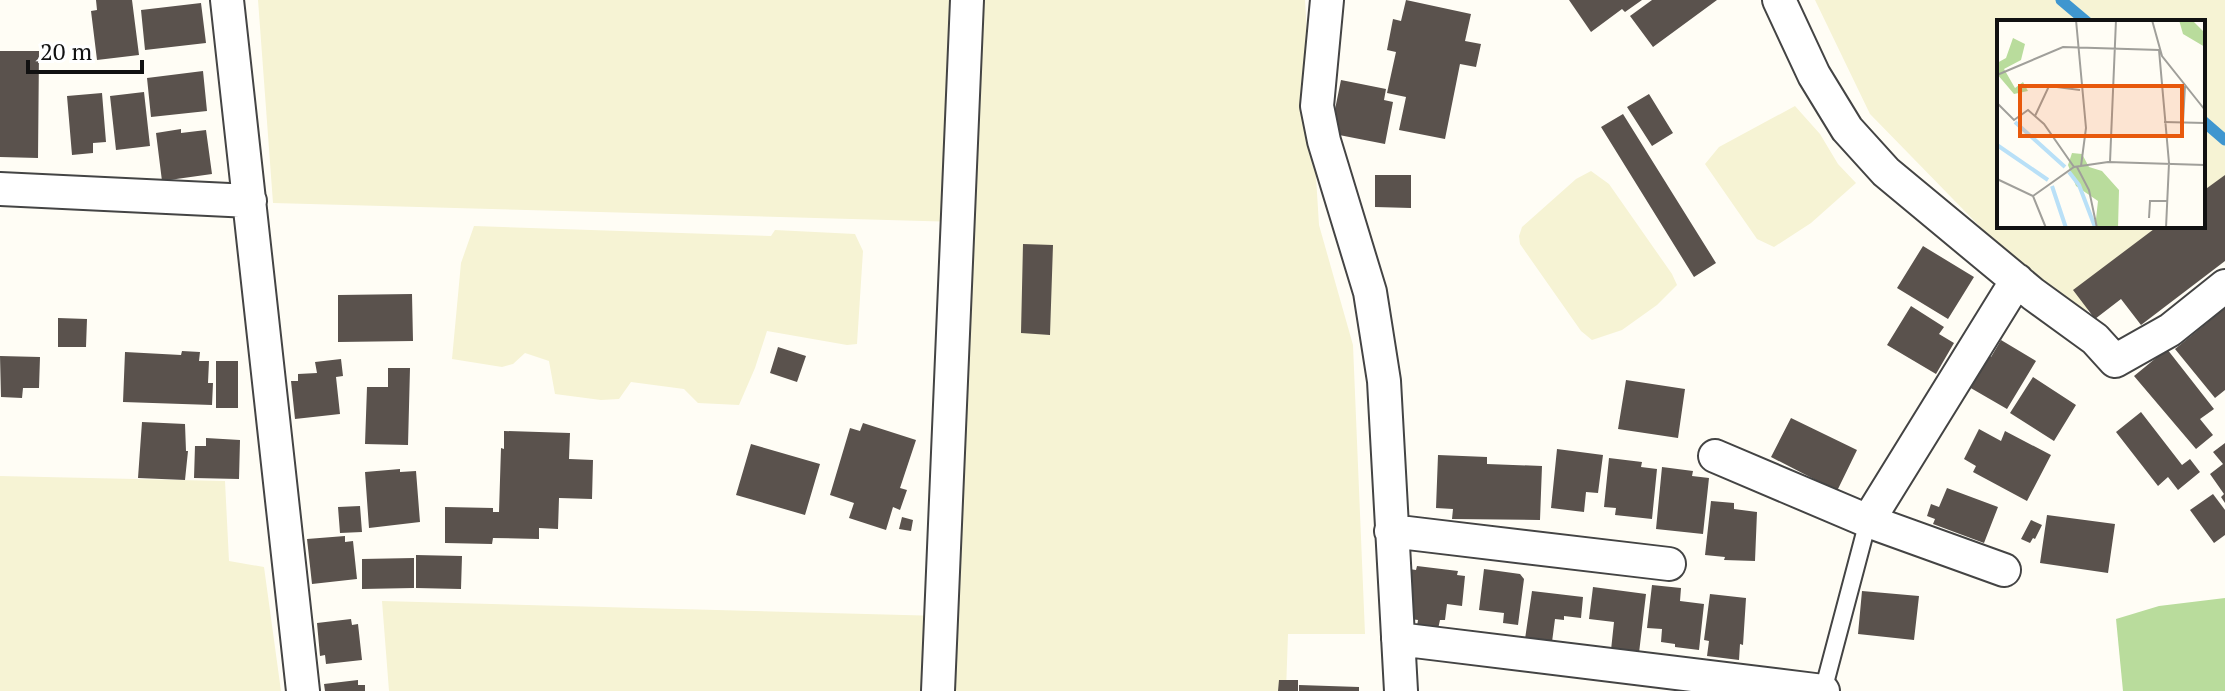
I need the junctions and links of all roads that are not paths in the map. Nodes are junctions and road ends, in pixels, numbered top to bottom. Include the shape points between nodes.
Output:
1 (227, 0) edge
2 (967, 0) edge
3 (1327, 0) edge
4 (1779, 0) edge
5 (0, 189) edge
6 (250, 201) junction
7 (2017, 280) junction
8 (2225, 286) edge
9 (1715, 456) dead end
10 (1868, 521) junction
11 (1391, 531) junction
12 (1669, 564) dead end
13 (2004, 570) dead end
14 (1398, 639) junction
15 (303, 691) edge
16 (938, 691) edge
17 (1401, 691) edge
18 (1823, 691) edge

1 - 6 street
2 - 16 street
3 - 11 street via 1317,106 1370,292 1384,381
4 - 7 street via 1814,75 1847,129 1886,172
5 - 6 street
6 - 15 street
7 - 8 street via 2095,339 2115,361 2170,330
7 - 10 street
9 - 10 street
10 - 13 street
10 - 18 lane
11 - 12 street
11 - 14 street
14 - 17 street
14 - 18 street

